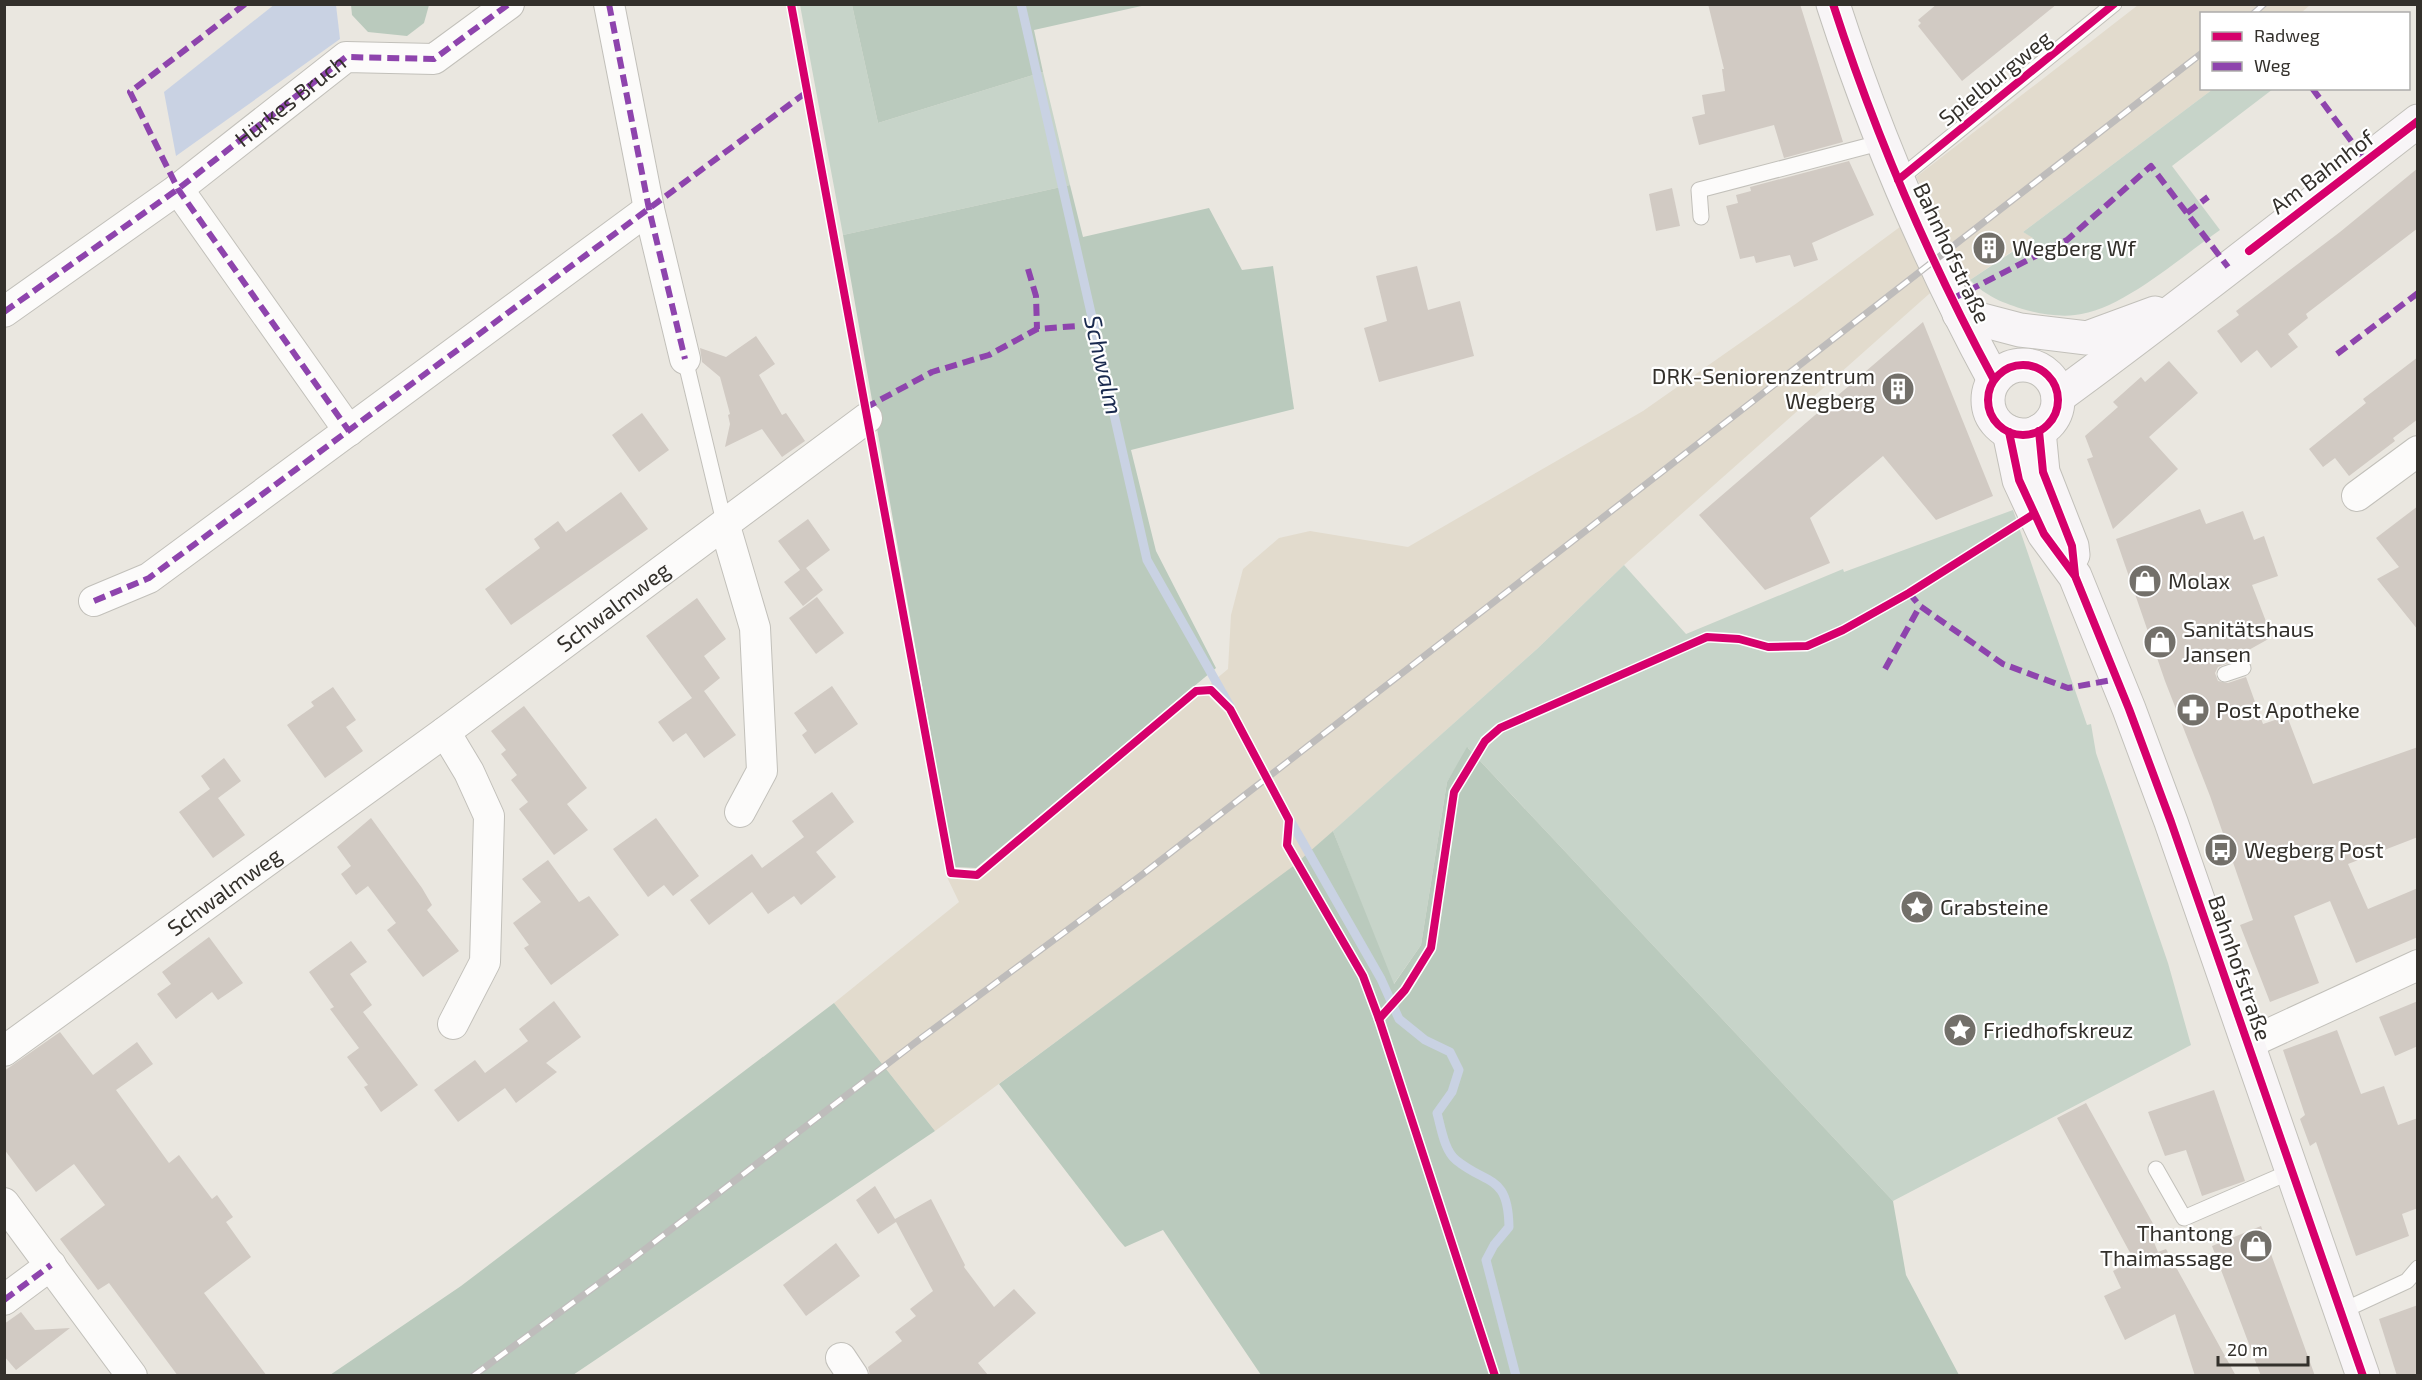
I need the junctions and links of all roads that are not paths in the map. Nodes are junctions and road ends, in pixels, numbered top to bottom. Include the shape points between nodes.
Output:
1 (509, 4) edge
2 (609, 4) edge
3 (1833, 4) edge
4 (2114, 4) edge
5 (2418, 121) edge
6 (1883, 142) junction
7 (1898, 180) junction
8 (178, 189) junction
9 (649, 209) junction
10 (1701, 217) dead end
11 (2207, 284) junction
12 (4, 312) edge
13 (1959, 314) junction
14 (685, 359) joint
15 (1994, 380) junction
16 (2051, 385) junction
17 (867, 418) dead end
18 (349, 431) junction
19 (2024, 432) junction
20 (2418, 451) edge
21 (2357, 496) dead end
22 (725, 526) junction
23 (94, 601) dead end
24 (2243, 668) dead end
25 (2225, 674) dead end
26 (445, 732) junction
27 (740, 812) dead end
28 (2418, 965) edge
29 (453, 1024) dead end
30 (2247, 1044) junction
31 (4, 1051) edge
32 (2156, 1168) dead end
33 (2292, 1171) junction
34 (4, 1203) edge
35 (51, 1265) junction
36 (2418, 1268) edge
37 (4, 1300) edge
38 (2340, 1312) junction
39 (132, 1376) edge
40 (2363, 1376) edge

1 - 8 street, Hürkes Bruch via 434,58 346,57
2 - 9 street
3 - 6 street, Bahnhofstraße
4 - 7 lane, Spielburgweg
5 - 11 street, Am Bahnhof
6 - 7 street, Bahnhofstraße
6 - 10 lane via 1699,190
7 - 13 street, Bahnhofstraße
8 - 12 street, Hürkes Bruch
8 - 18 street
9 - 14 street
9 - 18 street
11 - 13 street, Am Bahnhof via 2151,315 2087,338 2020,330
11 - 16 street, Am Bahnhof via 2160,323
13 - 15 street, Bahnhofstraße
14 - 22 lane
15 - 16 street via 2012,366 2035,367
15 - 19 street via 1989,410 1994,419
16 - 19 street via 2053,417
17 - 22 street, Schwalmweg
18 - 23 street via 149,578
19 - 30 street, Bahnhofstraße via 2072,546 2075,576 2171,822
20 - 21 street
22 - 26 street, Schwalmweg
22 - 27 street via 755,628 762,771
24 - 25 lane
26 - 29 street via 489,816 485,962
26 - 31 street, Schwalmweg
28 - 30 street
30 - 33 street, Bahnhofstraße
32 - 33 lane via 2184,1218
33 - 38 street, Bahnhofstraße
34 - 35 street
35 - 37 street
35 - 39 street
36 - 38 lane via 2407,1281
38 - 40 street, Bahnhofstraße

